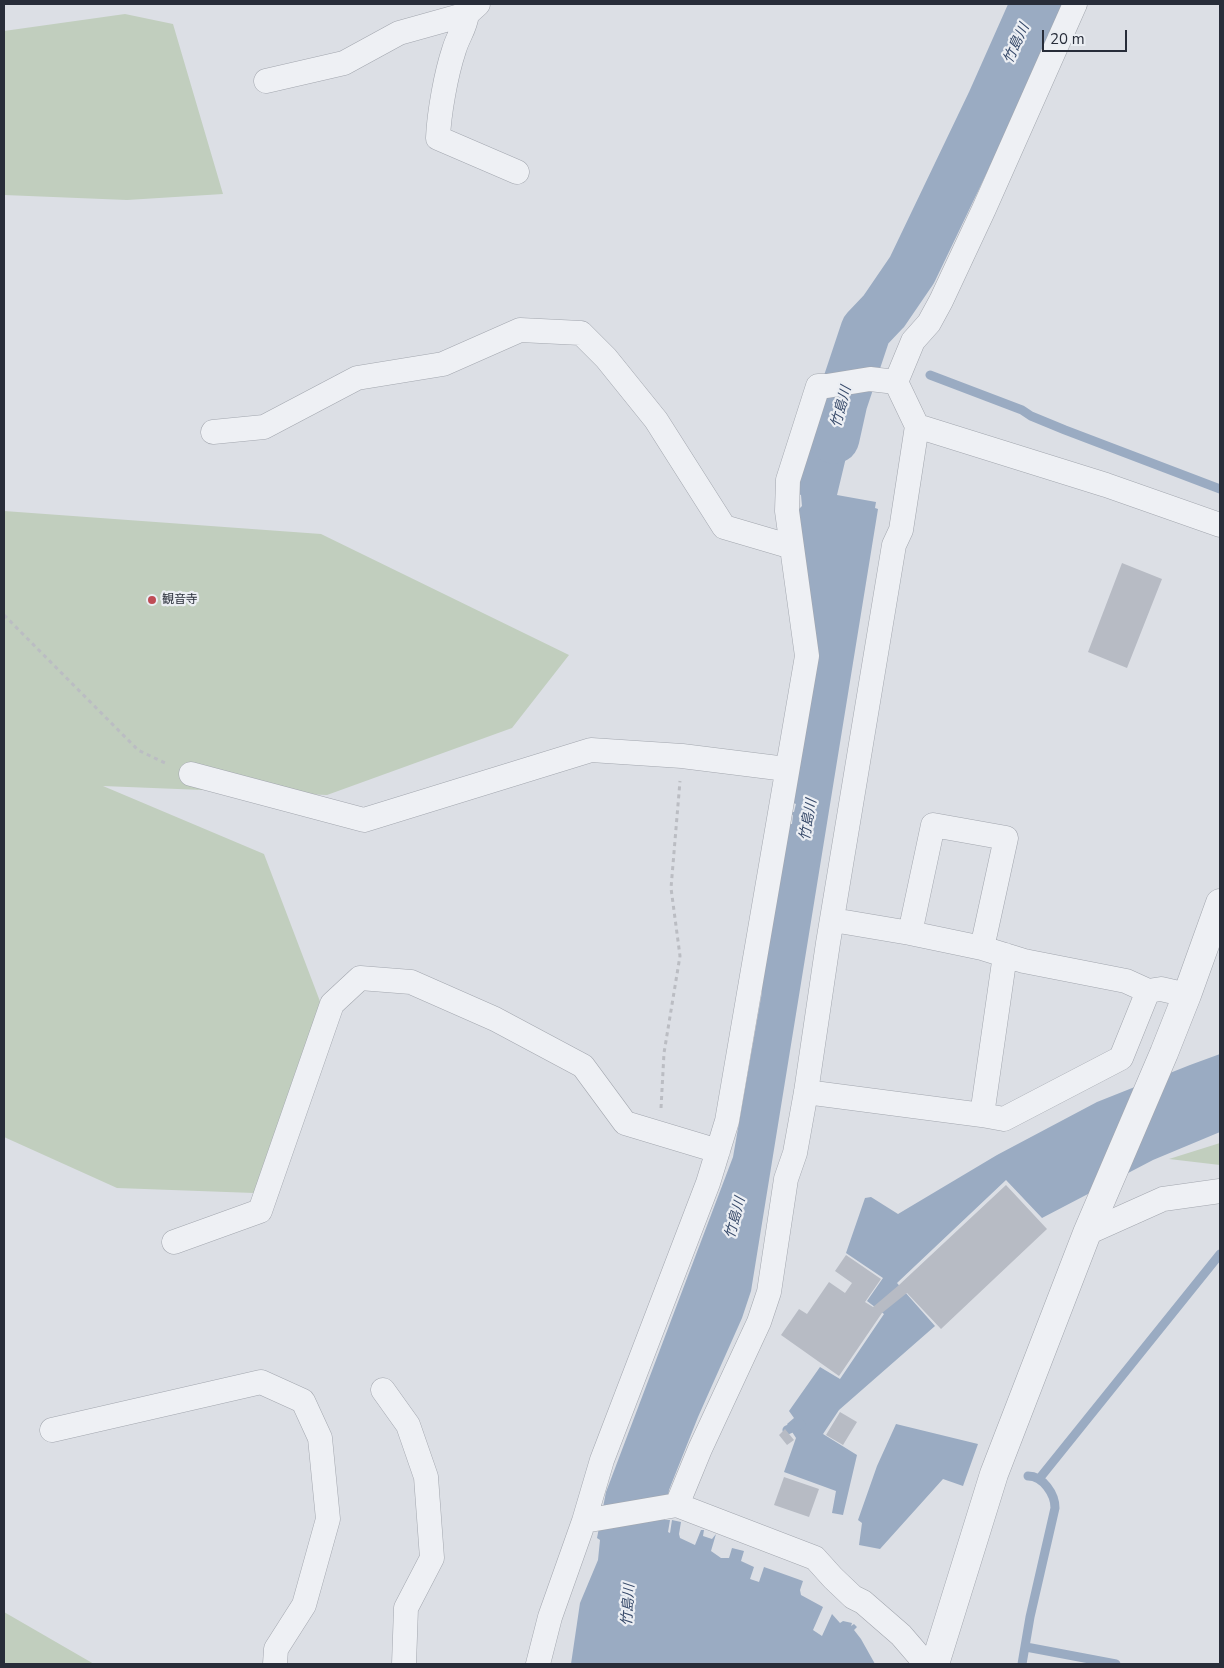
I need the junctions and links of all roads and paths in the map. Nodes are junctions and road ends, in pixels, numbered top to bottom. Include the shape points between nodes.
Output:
1 (1071, 5) edge
2 (472, 9) edge
3 (266, 82) dead end
4 (517, 172) dead end
5 (896, 382) junction
6 (917, 426) junction
7 (213, 432) dead end
8 (1220, 525) edge
9 (792, 547) junction
10 (4, 615) edge
11 (682, 756) junction
12 (786, 769) junction
13 (190, 774) joint
14 (1220, 903) edge
15 (832, 920) junction
16 (910, 933) junction
17 (982, 948) junction
18 (1005, 955) junction
19 (1148, 991) junction
20 (1187, 995) junction
21 (806, 1092) junction
22 (982, 1116) junction
23 (659, 1134) junction
24 (718, 1151) junction
25 (1220, 1191) edge
26 (1090, 1224) junction
27 (174, 1242) dead end
28 (383, 1390) dead end
29 (52, 1430) dead end
30 (672, 1505) junction
31 (589, 1521) junction
32 (275, 1664) edge
33 (404, 1664) edge
34 (538, 1664) edge
35 (926, 1664) edge
36 (935, 1664) edge

1 - 5 street via 984,209 929,323 912,341
2 - 3 street via 399,33 344,63
2 - 4 street via 450,62 438,138
5 - 6 street
5 - 9 street via 870,379 818,386 788,480 787,511
6 - 8 street via 1106,485
6 - 15 street
7 - 9 street via 264,427 357,378 443,364 520,330 581,333 606,358 656,420 724,527
9 - 12 street via 807,656
10 - 13 path via 138,750
11 - 12 street
11 - 13 street via 591,750 364,820
11 - 23 path via 671,888 680,956 664,1053
12 - 24 street via 728,1112
14 - 20 street
15 - 16 street
15 - 21 street
16 - 17 street
16 - 17 street via 933,825 1006,838
17 - 18 street
18 - 19 street via 1126,981
18 - 22 street
19 - 20 street via 1161,989
19 - 22 street via 1121,1058 1004,1119
20 - 26 street
21 - 22 street
21 - 30 street via 795,1153 786,1179 765,1308
23 - 24 street
23 - 27 street via 625,1123 583,1066 495,1019 410,982 360,978 332,1004 260,1210
24 - 31 street via 602,1460
25 - 26 street via 1163,1199
26 - 36 street via 994,1474
28 - 33 street via 408,1424 426,1477 432,1558 406,1608
29 - 32 street via 261,1382 303,1402 320,1438 328,1519 304,1605 276,1649
30 - 31 street
30 - 35 street via 816,1558 853,1597 901,1635
31 - 34 street via 550,1617

